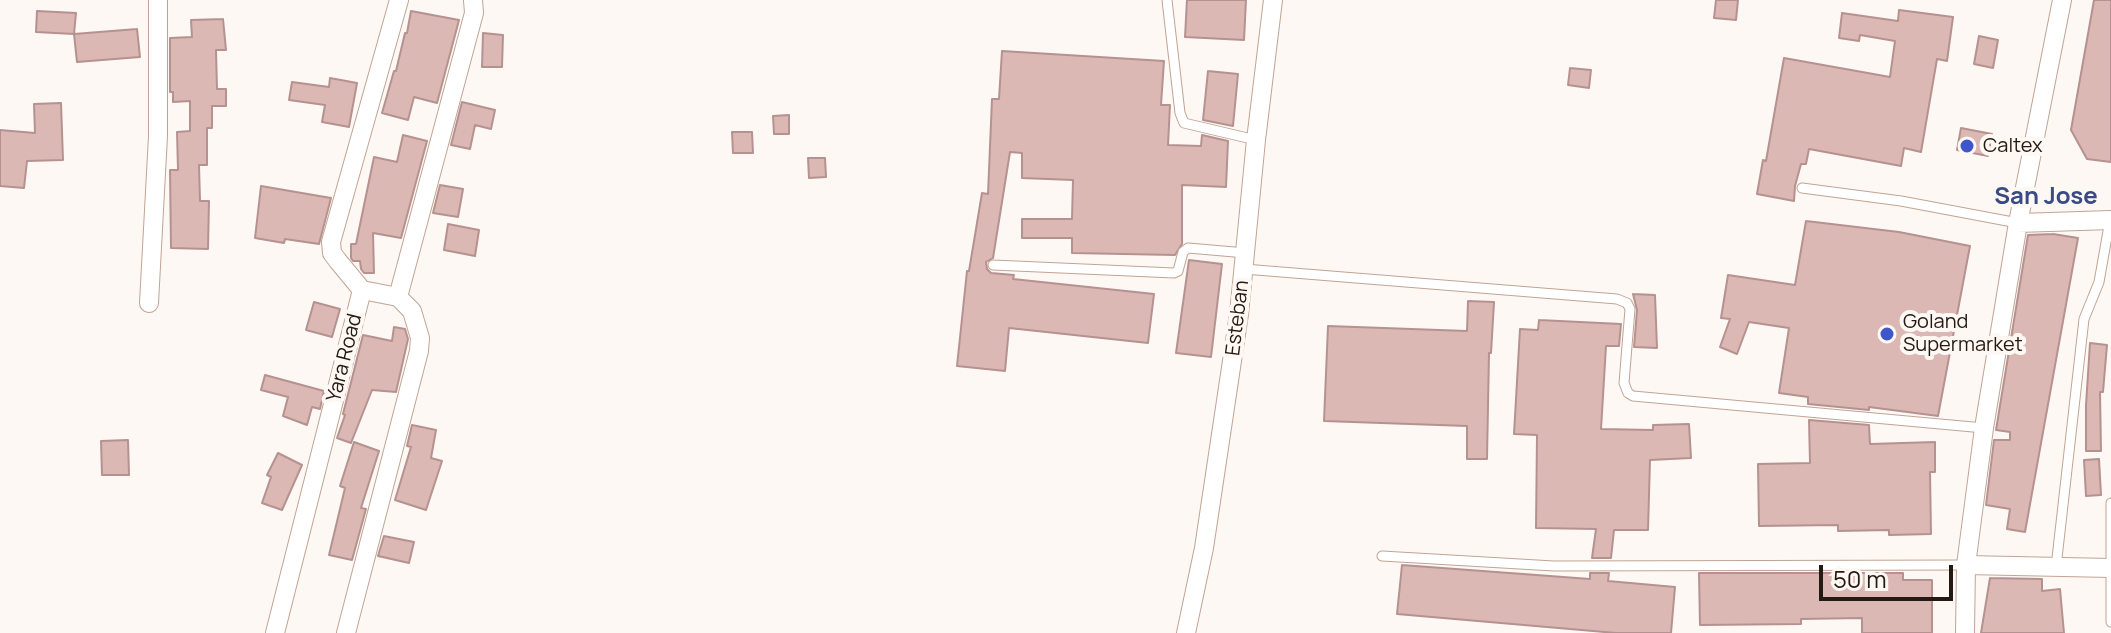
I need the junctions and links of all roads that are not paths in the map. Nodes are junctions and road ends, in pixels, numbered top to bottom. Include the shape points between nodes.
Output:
1 (158, 0) edge
2 (399, 0) edge
3 (473, 0) edge
4 (1167, 0) edge
5 (1273, 0) edge
6 (2062, 0) edge
7 (1256, 140) junction
8 (1802, 188) dead end
9 (2110, 220) edge
10 (2018, 223) junction
11 (1245, 261) junction
12 (993, 265) dead end
13 (362, 290) junction
14 (398, 297) junction
15 (149, 303) dead end
16 (1984, 428) junction
17 (2111, 503) edge
18 (1382, 556) dead end
19 (1966, 565) junction
20 (2056, 567) junction
21 (2110, 568) edge
22 (2111, 622) edge
23 (275, 633) edge
24 (346, 633) edge
25 (1186, 633) edge
26 (1965, 633) edge

1 - 15 street via 158,136
2 - 13 street, Yara Road via 331,242 332,253
3 - 14 street via 474,13
4 - 7 lane via 1184,123
5 - 7 street, Esteban
6 - 10 street
7 - 11 street, Esteban
8 - 10 lane
9 - 10 street
9 - 20 lane via 2099,282 2084,319
10 - 16 street
11 - 12 lane via 1188,248 1174,273
11 - 16 lane via 1617,299 1630,309 1624,383 1633,396
11 - 25 street, Esteban via 1204,548
13 - 14 street
13 - 23 street, Yara Road
14 - 24 street via 412,311 419,351
16 - 19 street
17 - 21 lane
18 - 19 lane via 1554,566
19 - 20 street
19 - 26 street
20 - 21 street
21 - 22 lane

